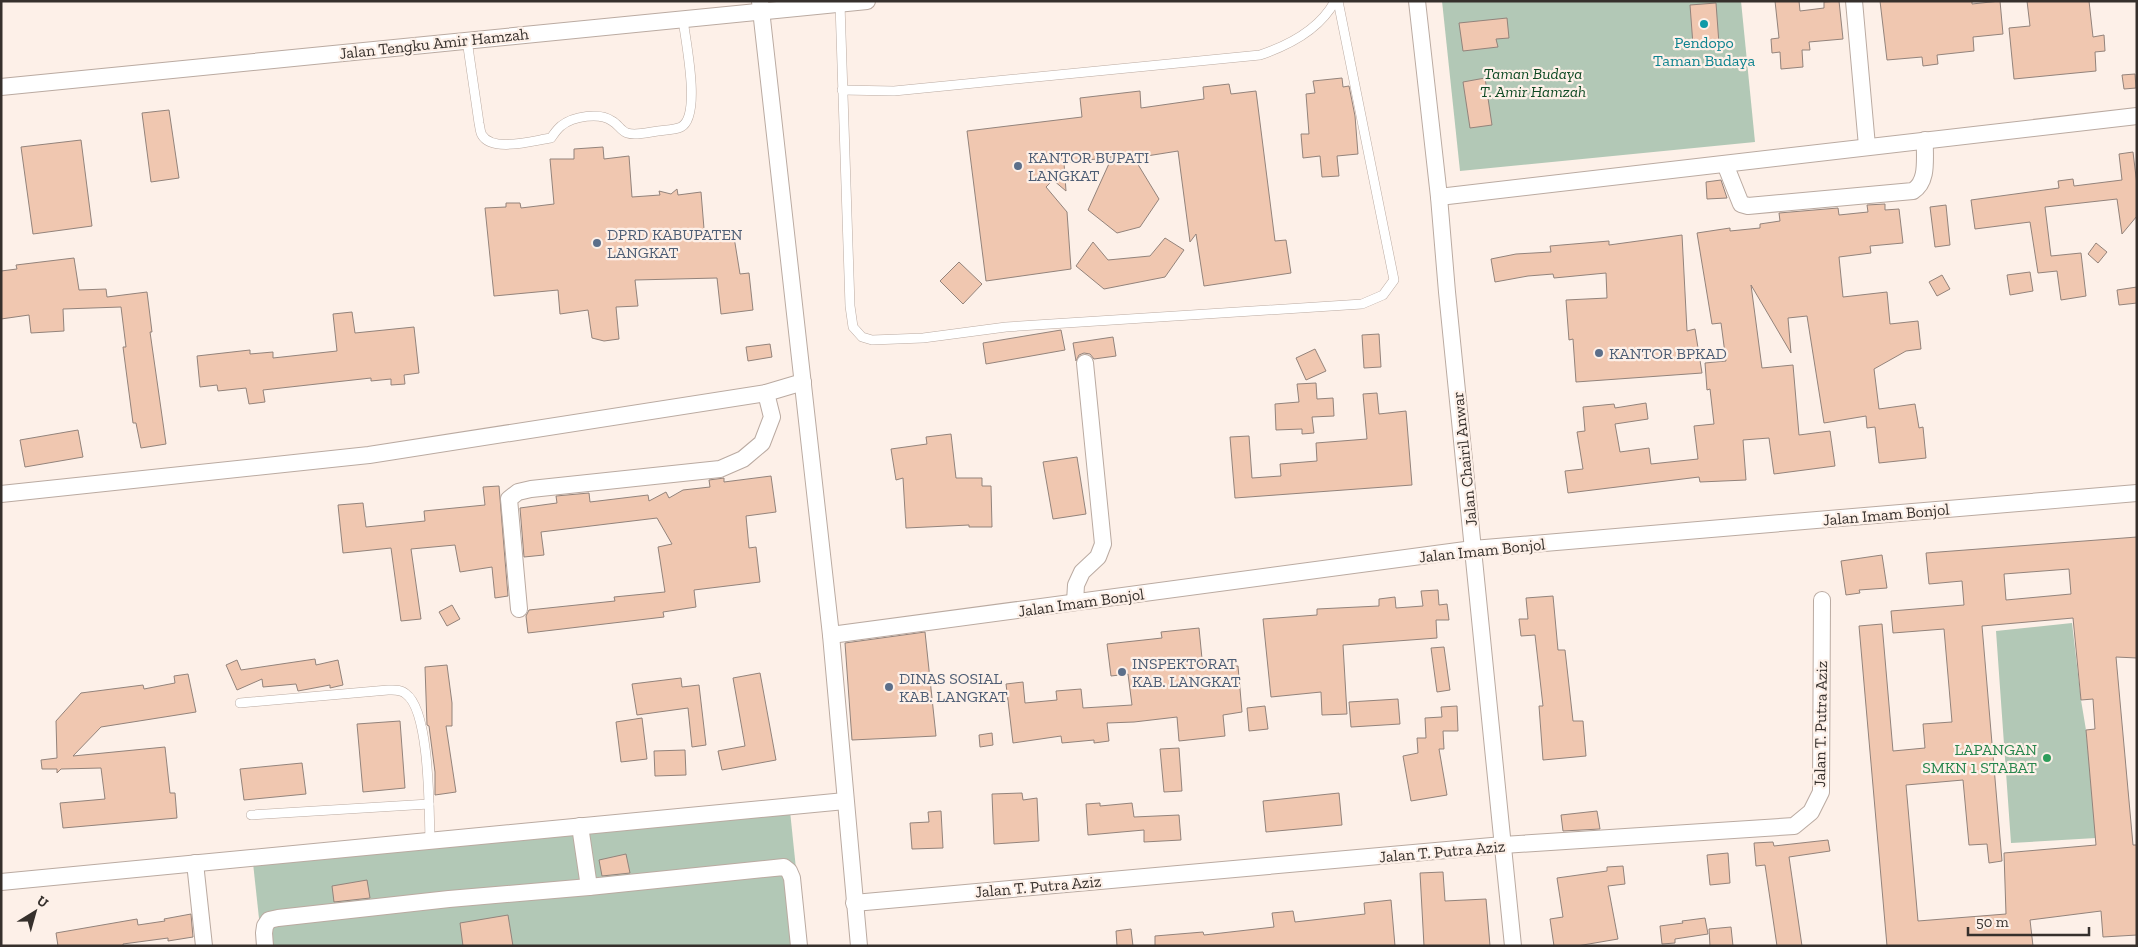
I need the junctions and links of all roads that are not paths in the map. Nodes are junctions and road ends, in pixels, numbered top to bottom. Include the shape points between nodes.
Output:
1 (867, 1) edge
2 (1336, 1) edge
3 (1418, 1) edge
4 (1854, 1) edge
5 (840, 4) junction
6 (761, 6) edge
7 (683, 19) junction
8 (467, 40) junction
9 (1, 88) edge
10 (842, 90) junction
11 (2137, 116) edge
12 (1925, 140) junction
13 (1867, 146) junction
14 (1725, 164) junction
15 (1439, 197) junction
16 (1086, 363) dead end
17 (803, 382) junction
18 (766, 393) junction
19 (2137, 493) edge
20 (1, 494) edge
21 (1473, 549) junction
22 (1822, 600) dead end
23 (1075, 602) junction
24 (519, 609) dead end
25 (831, 635) junction
26 (240, 703) dead end
27 (845, 801) junction
28 (429, 804) junction
29 (251, 815) dead end
30 (580, 826) junction
31 (430, 840) junction
32 (1503, 845) junction
33 (195, 863) junction
34 (1, 882) edge
35 (589, 887) junction
36 (854, 903) junction
37 (204, 946) edge
38 (265, 946) edge
39 (798, 946) edge
40 (858, 946) edge
41 (1514, 946) edge

1 - 5 street, Jalan Tengku Amir Hamzah
2 - 10 lane via 1328,14 1303,35 1283,48 1260,55 894,90
2 - 10 lane via 1394,280 1383,296 1362,304 1006,328 923,338 872,340 862,337 854,327 850,306
3 - 15 street, Jalan Chairil Anwar
4 - 13 street
5 - 6 street, Jalan Tengku Amir Hamzah
5 - 10 lane
6 - 7 street, Jalan Tengku Amir Hamzah
6 - 17 street
7 - 8 street, Jalan Tengku Amir Hamzah
7 - 8 lane via 691,82 690,113 680,127 642,134 628,133 601,116 567,122 551,138 507,146 489,142 482,136 479,123
8 - 9 street, Jalan Tengku Amir Hamzah
11 - 12 street
12 - 13 street
12 - 14 street via 1924,179 1914,191 1748,206 1741,204
13 - 14 street
14 - 15 street
15 - 21 street, Jalan Chairil Anwar
16 - 23 street via 1103,544 1098,557 1082,572 1076,585
17 - 18 street
17 - 25 street
18 - 20 street via 369,454
18 - 24 street via 772,417 762,443 744,458 720,470 531,489 518,492 509,499
19 - 21 street, Jalan Imam Bonjol
21 - 23 street, Jalan Imam Bonjol
21 - 32 street, Jalan Chairil Anwar
22 - 32 street, Jalan T. Putra Aziz via 1821,792 1811,812 1794,826
23 - 25 street, Jalan Imam Bonjol
25 - 27 street
26 - 28 lane via 388,690 405,693 415,706 425,743
27 - 30 street
27 - 36 street
28 - 29 lane
28 - 31 lane
30 - 31 street
30 - 35 street
31 - 33 street
32 - 36 street, Jalan T. Putra Aziz
32 - 41 street, Jalan Chairil Anwar
33 - 34 street
33 - 37 street
35 - 38 street via 278,918 269,920 265,926
35 - 39 street via 784,867 792,878
36 - 40 street

